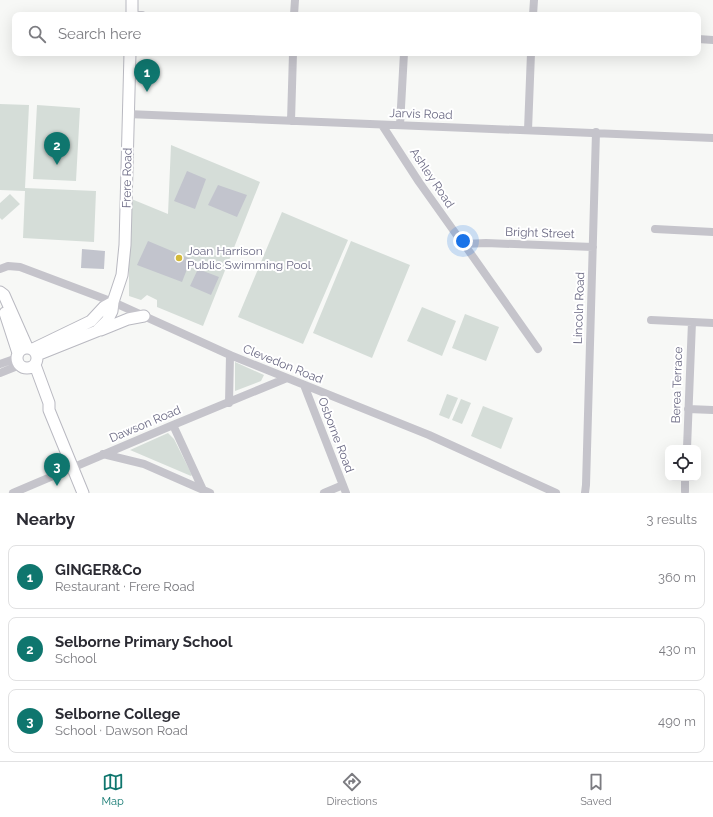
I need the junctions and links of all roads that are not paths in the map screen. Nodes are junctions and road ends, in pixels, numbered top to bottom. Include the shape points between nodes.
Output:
1 (132, 0) edge
2 (295, 0) edge
3 (534, 0) edge
4 (132, 12) edge
5 (294, 12) edge
6 (533, 12) edge
7 (701, 39) edge
8 (713, 40) edge
9 (130, 56) edge
10 (293, 56) edge
11 (404, 56) edge
12 (531, 56) edge
13 (127, 114) junction
14 (291, 121) junction
15 (382, 124) junction
16 (400, 125) junction
17 (528, 130) junction
18 (596, 132) junction
19 (713, 138) edge
20 (655, 229) dead end
21 (713, 232) edge
22 (464, 244) junction
23 (593, 247) junction
24 (0, 270) edge
25 (0, 292) edge
26 (0, 298) edge
27 (110, 307) junction
28 (144, 316) junction
29 (651, 320) dead end
30 (692, 322) junction
31 (713, 323) edge
32 (97, 331) junction
33 (538, 349) dead end
34 (230, 355) junction
35 (27, 358) junction
36 (0, 364) edge
37 (0, 374) edge
38 (287, 378) junction
39 (304, 385) junction
40 (228, 403) junction
41 (688, 409) junction
42 (713, 410) edge
43 (173, 424) junction
44 (687, 445) edge
45 (103, 454) junction
46 (72, 468) junction
47 (685, 481) edge
48 (344, 489) edge
49 (586, 489) edge
50 (685, 490) dead end
51 (206, 492) edge
52 (13, 493) edge
53 (83, 493) edge
54 (324, 493) edge
55 (556, 493) edge

1 - 4 street
2 - 5 street
3 - 6 street
7 - 8 street
9 - 13 street, Frere Road
10 - 14 street
11 - 16 street
12 - 17 street
13 - 14 street, Jarvis Road
13 - 27 street, Frere Road via 125,245 122,275
14 - 15 street, Jarvis Road
15 - 16 street, Jarvis Road
15 - 22 street, Ashley Road via 423,188
16 - 17 street, Jarvis Road
17 - 18 street, Jarvis Road
18 - 19 street, Jarvis Road
18 - 23 street, Lincoln Road
20 - 21 street
22 - 23 street, Bright Street
22 - 33 street, Ashley Road
23 - 49 street, Lincoln Road
24 - 27 street, Clevedon Road via 8,266 20,267
25 - 35 street via 4,295
26 - 35 street
27 - 28 street, Clevedon Road
27 - 32 street via 107,321
27 - 35 street
28 - 32 street via 128,319
28 - 34 street, Clevedon Road
29 - 30 street
30 - 31 street
30 - 41 street, Berea Terrace
32 - 35 street
34 - 38 street, Clevedon Road
34 - 40 street
35 - 36 street
35 - 37 street
35 - 46 street via 49,403 49,410
38 - 39 street, Clevedon Road
38 - 40 street, Dawson Road
39 - 48 street, Osborne Road
39 - 55 street, Clevedon Road via 428,435
40 - 43 street, Dawson Road
41 - 42 street
41 - 44 street, Berea Terrace
43 - 45 street, Dawson Road
43 - 51 street
45 - 46 street, Dawson Road
45 - 51 street via 144,464
46 - 52 street, Dawson Road
46 - 53 street
47 - 50 street
48 - 54 street

